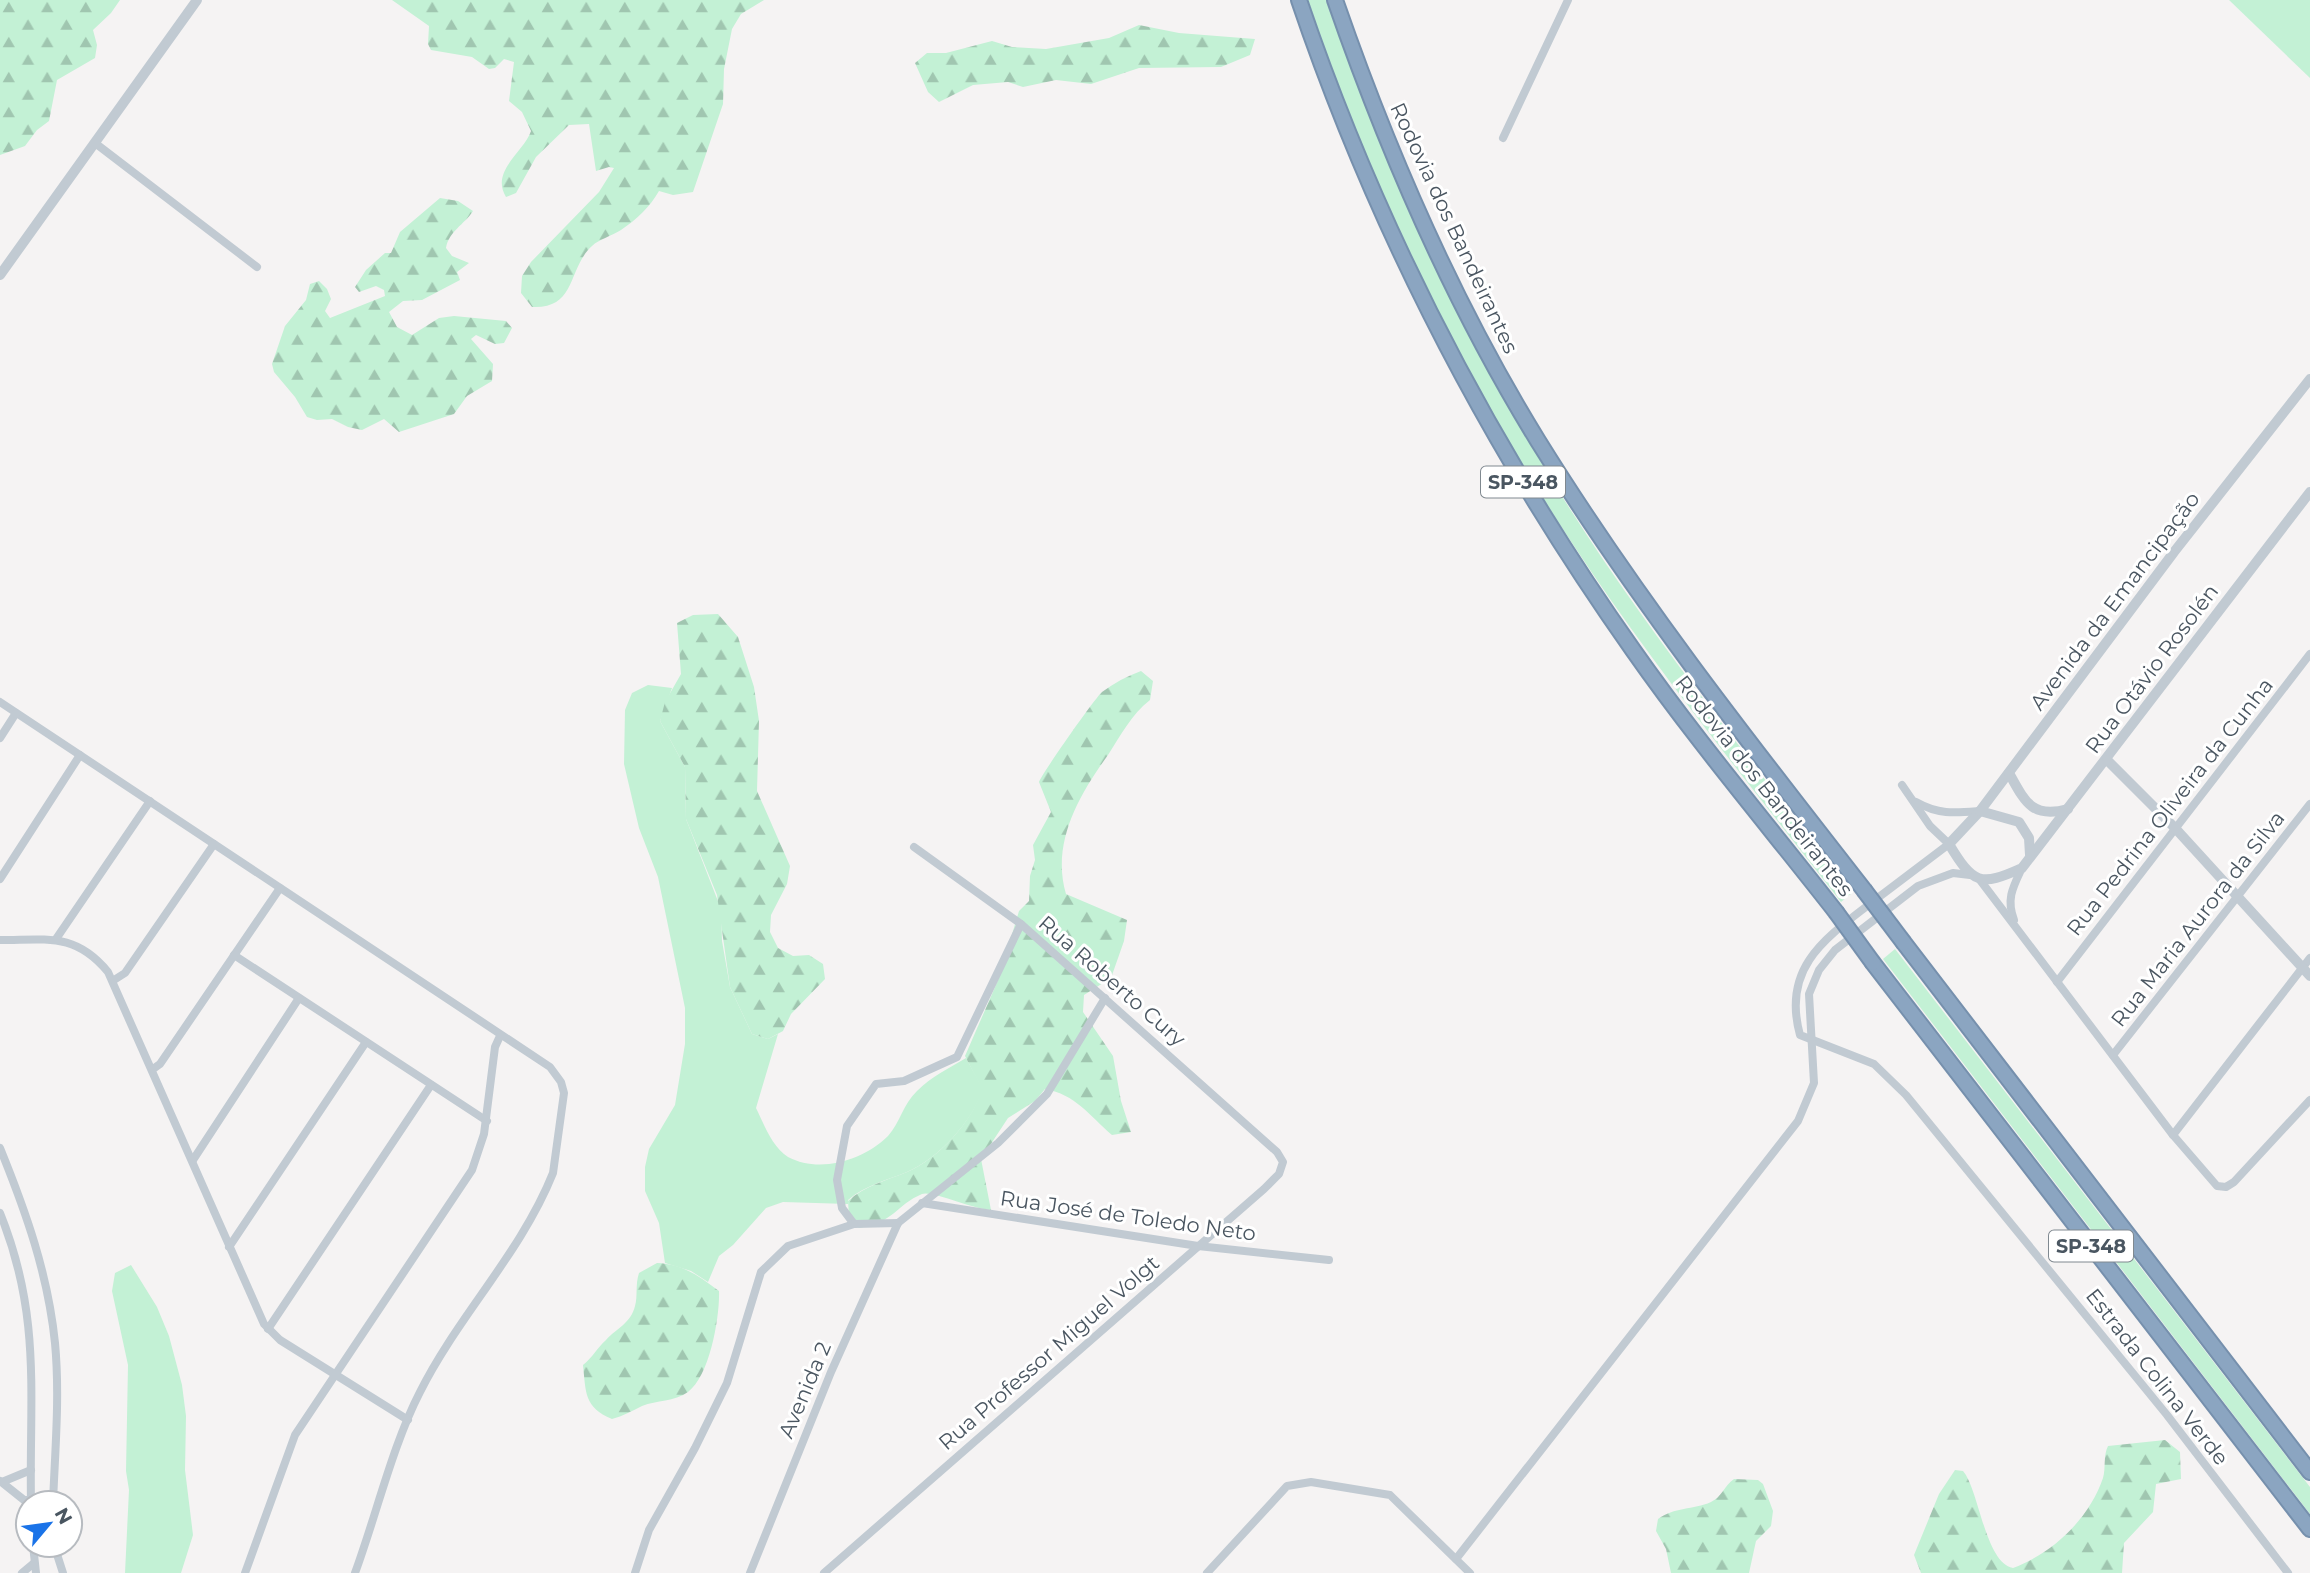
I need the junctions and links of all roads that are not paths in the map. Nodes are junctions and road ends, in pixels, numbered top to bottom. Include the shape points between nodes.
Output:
1 (198, 0) edge
2 (1299, 0) edge
3 (1335, 0) edge
4 (1568, 0) edge
5 (1503, 138) dead end
6 (95, 144) junction
7 (257, 267) dead end
8 (0, 275) edge
9 (2310, 379) edge
10 (2310, 492) edge
11 (2310, 654) edge
12 (0, 702) edge
13 (16, 713) junction
14 (0, 738) edge
15 (80, 755) junction
16 (2108, 760) junction
17 (2009, 773) junction
18 (1902, 786) dead end
19 (1913, 800) junction
20 (150, 802) junction
21 (2310, 804) edge
22 (2068, 809) junction
23 (1980, 811) junction
24 (2175, 828) junction
25 (214, 844) junction
26 (1949, 844) junction
27 (914, 847) dead end
28 (2030, 855) junction
29 (2022, 868) junction
30 (1970, 874) junction
31 (0, 879) edge
32 (1980, 880) junction
33 (280, 888) junction
34 (2238, 896) junction
35 (1021, 924) junction
36 (2017, 929) junction
37 (56, 939) junction
38 (5, 941) edge
39 (0, 948) edge
40 (234, 955) junction
41 (2310, 958) edge
42 (2306, 972) edge
43 (114, 980) junction
44 (2057, 982) junction
45 (299, 998) junction
46 (1105, 998) junction
47 (500, 1036) junction
48 (366, 1042) junction
49 (1813, 1042) junction
50 (2113, 1055) junction
51 (153, 1069) junction
52 (431, 1085) junction
53 (2309, 1103) edge
54 (487, 1121) junction
55 (2173, 1135) junction
56 (0, 1149) edge
57 (1277, 1152) joint
58 (193, 1160) junction
59 (922, 1203) junction
60 (0, 1213) edge
61 (898, 1223) junction
62 (854, 1224) junction
63 (1198, 1246) junction
64 (229, 1247) junction
65 (1329, 1260) dead end
66 (268, 1329) junction
67 (334, 1374) junction
68 (408, 1420) junction
69 (32, 1470) junction
70 (2310, 1472) edge
71 (1, 1482) edge
72 (31, 1489) edge
73 (53, 1489) edge
74 (2310, 1529) edge
75 (34, 1559) edge
76 (1456, 1559) junction
77 (34, 1563) junction
78 (23, 1573) edge
79 (36, 1573) edge
80 (245, 1573) edge
81 (355, 1573) edge
82 (635, 1573) edge
83 (750, 1573) edge
84 (824, 1573) edge
85 (1207, 1573) edge
86 (1471, 1573) edge
87 (2287, 1573) edge

1 - 6 street
2 - 74 highway, Rodovia dos Bandeirantes / SP-348, bridge via 1374,197 1431,317 1503,449 1634,652
3 - 70 highway, Rodovia dos Bandeirantes / SP-348, bridge via 1417,208 1475,329 1537,439 1668,637
4 - 5 street
6 - 7 street
6 - 8 street
9 - 17 street, Avenida da Emancipação
10 - 16 street, Rua Otávio Rosolén
11 - 24 street, Rua Pedrina Oliveira da Cunha
12 - 13 street
13 - 14 street
13 - 15 street
15 - 20 street
15 - 31 street
16 - 22 street, Rua Otávio Rosolén
16 - 24 street
17 - 22 street via 2035,810 2049,814
17 - 23 street, Avenida da Emancipação
18 - 19 street
19 - 23 street via 1947,814
19 - 26 street
20 - 25 street
20 - 37 street
21 - 34 street, Rua Maria Aurora da Silva
22 - 28 street, Rua Otávio Rosolén
23 - 26 street, Avenida da Emancipação
23 - 28 street via 2019,822 2029,838
24 - 34 street
24 - 44 street, Rua Pedrina Oliveira da Cunha
25 - 33 street
25 - 43 street via 125,973
26 - 30 street
26 - 49 street via 1817,948 1802,973 1795,1005 1800,1035
27 - 35 street, Rua Roberto Cury
28 - 29 street, Rua Otávio Rosolén
29 - 32 street via 2001,878
29 - 36 street via 2009,906
30 - 32 street
30 - 49 street via 1953,873 1918,886 1835,950 1819,970 1809,994
32 - 36 street
33 - 40 street
33 - 47 street
34 - 42 street
34 - 50 street, Rua Maria Aurora da Silva
35 - 46 street, Rua Roberto Cury
35 - 62 street via 957,1057 904,1081 876,1084 847,1126 838,1180 842,1208
36 - 44 street
37 - 38 street
37 - 43 street via 85,951
38 - 39 street
40 - 45 street
40 - 51 street
41 - 42 street
42 - 55 street
43 - 51 street
44 - 50 street
45 - 48 street
45 - 58 street
46 - 57 street, Rua Roberto Cury
46 - 59 street via 1047,1094 998,1143
47 - 54 street
47 - 68 street via 550,1067 561,1082 564,1093 553,1173 510,1255 419,1392
48 - 52 street
48 - 64 street
49 - 76 street via 1814,1083 1798,1121
49 - 87 street, Estrada Colina Verde via 1874,1064 1906,1096 2167,1415
50 - 55 street
51 - 58 street
52 - 54 street
52 - 66 street
53 - 55 street via 2226,1187 2210,1181
54 - 67 street via 466,1180
56 - 73 street via 32,1231 52,1323 57,1390
57 - 63 street, Rua Professor Miguel Volgt via 1283,1162 1279,1174
58 - 64 street
59 - 61 street
59 - 63 street, Rua José de Toledo Neto
60 - 69 street via 29,1322
61 - 62 street
61 - 83 street, Avenida 2 via 831,1372
62 - 82 street via 788,1246 761,1272 727,1383 649,1530
63 - 65 street, Rua José de Toledo Neto
63 - 84 street, Rua Professor Miguel Volgt
64 - 66 street
66 - 67 street
67 - 68 street
67 - 80 street via 295,1435
68 - 81 street
69 - 71 street
69 - 72 street
75 - 77 street
76 - 85 street via 1390,1495 1311,1482 1287,1486
76 - 86 street
77 - 78 street
77 - 79 street

